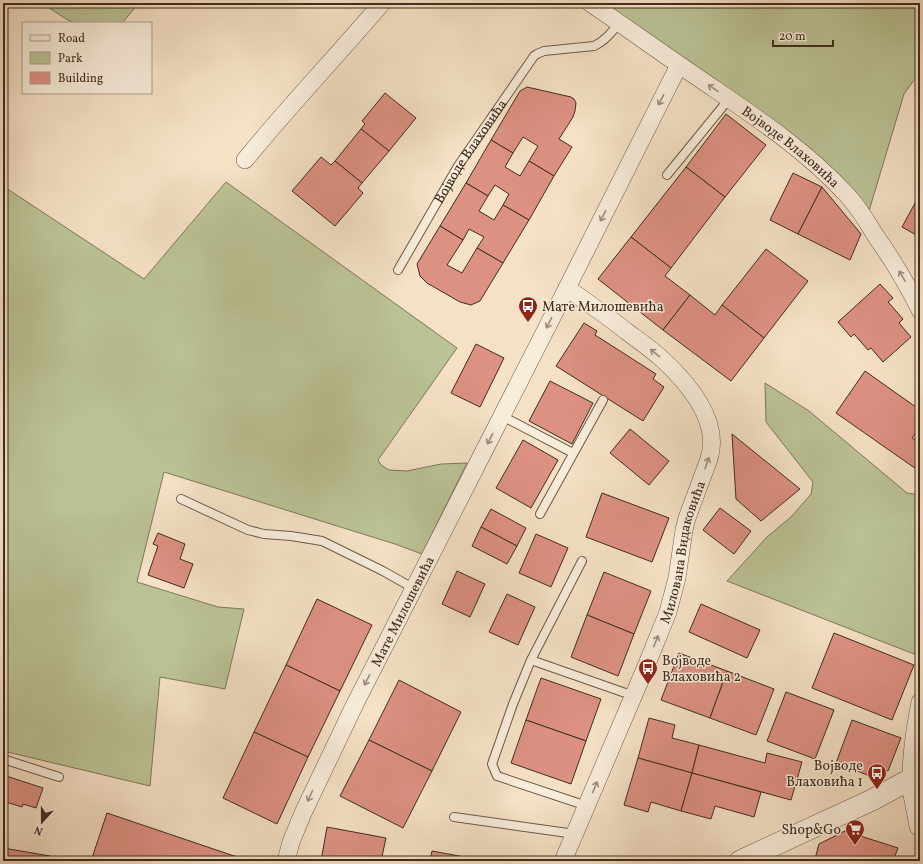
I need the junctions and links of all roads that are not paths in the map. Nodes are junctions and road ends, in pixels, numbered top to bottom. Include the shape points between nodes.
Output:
1 (382, 3) edge
2 (590, 3) edge
3 (619, 23) junction
4 (679, 65) junction
5 (729, 99) junction
6 (245, 160) dead end
7 (667, 176) dead end
8 (398, 270) dead end
9 (567, 288) junction
10 (920, 310) edge
11 (603, 400) dead end
12 (502, 416) junction
13 (574, 453) junction
14 (181, 499) dead end
15 (540, 514) dead end
16 (582, 561) dead end
17 (414, 588) junction
18 (531, 660) junction
19 (634, 696) junction
20 (920, 702) edge
21 (3, 759) edge
22 (59, 777) dead end
23 (916, 777) edge
24 (587, 806) junction
25 (454, 817) dead end
26 (920, 826) edge
27 (575, 834) junction
28 (286, 861) edge
29 (563, 861) edge
30 (740, 861) edge

1 - 6 street
2 - 3 street, Војводе Влаховића
3 - 4 street, Војводе Влаховића
3 - 8 lane, Војводе Влаховића via 601,43 594,46 544,51 534,56 458,166
5 -> 4 street, Војводе Влаховића
4 -> 9 street, Мате Милошевића
5 - 7 lane
10 -> 5 street, Војводе Влаховића via 881,243 848,196 792,144
9 -> 12 street, Мате Милошевића
19 -> 9 street, Милована Видаковића via 674,593 686,518 711,451 711,438 698,400 679,376 645,345
11 - 13 lane
12 - 13 lane
12 -> 17 street, Мате Милошевића
13 - 15 lane
14 - 17 lane via 248,530 322,541
16 - 18 lane
17 -> 28 street, Мате Милошевића via 311,793 294,833
18 - 19 lane
18 - 24 lane via 492,764 497,776
24 -> 19 street, Милована Видаковића
20 - 23 street via 911,766
21 - 22 lane
23 - 26 street via 917,814
23 - 30 street
24 - 27 street, Милована Видаковића
25 - 27 lane
27 - 29 street, Милована Видаковића

